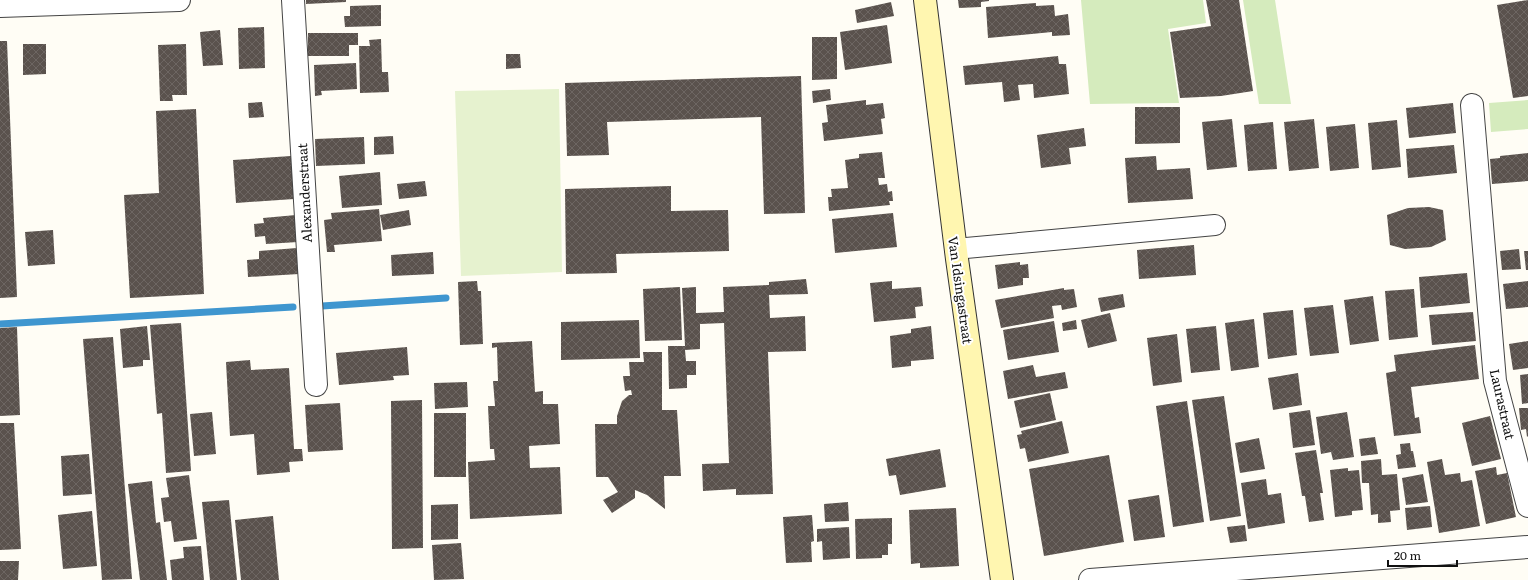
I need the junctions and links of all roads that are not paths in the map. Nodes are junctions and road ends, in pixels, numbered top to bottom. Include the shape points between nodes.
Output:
1 (179, 0) edge
2 (293, 0) edge
3 (925, 0) edge
4 (0, 6) edge
5 (1472, 105) dead end
6 (1214, 225) dead end
7 (955, 249) junction
8 (316, 385) dead end
9 (1528, 506) edge
10 (1528, 547) edge
11 (1002, 580) edge
12 (1090, 580) edge

1 - 4 street
2 - 8 street, Alexanderstraat
3 - 7 main road, Van Idsingastraat
5 - 9 street, Laurastraat via 1495,380
6 - 7 street
7 - 11 main road, Van Idsingastraat
10 - 12 street

